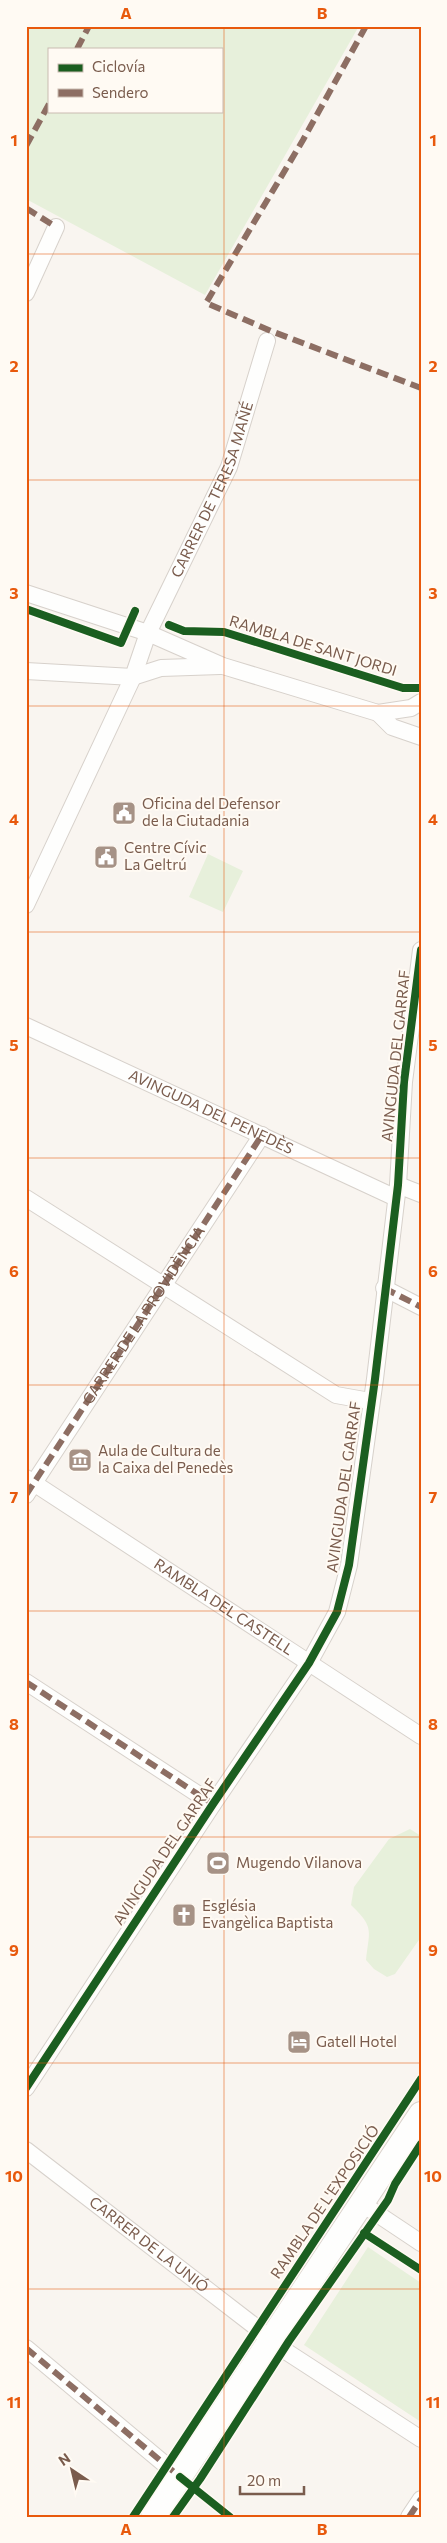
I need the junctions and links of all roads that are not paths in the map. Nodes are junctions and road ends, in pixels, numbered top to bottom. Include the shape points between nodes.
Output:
1 (56, 227) dead end
2 (26, 293) edge
3 (267, 341) dead end
4 (26, 593) edge
5 (148, 633) junction
6 (223, 666) junction
7 (26, 671) edge
8 (133, 677) junction
9 (421, 702) edge
10 (378, 713) junction
11 (421, 737) edge
12 (26, 906) edge
13 (421, 950) edge
14 (26, 1026) edge
15 (262, 1135) junction
16 (397, 1192) junction
17 (421, 1194) edge
18 (26, 1198) edge
19 (164, 1284) junction
20 (384, 1288) junction
21 (421, 1307) edge
22 (370, 1401) junction
23 (29, 1485) edge
24 (309, 1663) junction
25 (26, 1682) edge
26 (421, 1736) edge
27 (213, 1804) junction
28 (26, 2088) edge
29 (421, 2114) edge
30 (26, 2150) edge
31 (361, 2203) junction
32 (421, 2243) edge
33 (270, 2341) junction
34 (26, 2348) edge
35 (421, 2439) edge
36 (180, 2476) junction
37 (421, 2499) edge
38 (153, 2517) edge
39 (408, 2517) edge

1 - 2 street
3 - 5 street, CARRER DE TERESA MAÑÉ via 229,467
4 - 5 street
5 - 6 street
5 - 8 street
6 - 8 street via 161,668
6 - 10 street
7 - 8 street
8 - 12 street
9 - 10 street via 411,708
10 - 11 street via 392,727
13 - 16 street, AVINGUDA DEL GARRAF via 404,1082
14 - 15 street, AVINGUDA DEL PENEDÈS
15 - 16 street, AVINGUDA DEL PENEDÈS
15 - 19 street, CARRER DE LA PROVIDÈNCIA
16 - 17 street, AVINGUDA DEL PENEDÈS
16 - 20 street, AVINGUDA DEL GARRAF
18 - 19 street
19 - 22 street via 336,1395
19 - 23 street, CARRER DE LA PROVIDÈNCIA
20 - 21 street
20 - 22 street, AVINGUDA DEL GARRAF
22 - 24 street, AVINGUDA DEL GARRAF via 349,1565 337,1612
23 - 24 street, RAMBLA DEL CASTELL
24 - 26 street, RAMBLA DEL CASTELL
24 - 27 street, AVINGUDA DEL GARRAF
25 - 27 street
27 - 28 street, AVINGUDA DEL GARRAF
29 - 31 street, RAMBLA DE L'EXPOSICIÓ
30 - 33 street, CARRER DE LA UNIÓ
31 - 32 street
31 - 33 street, RAMBLA DE L'EXPOSICIÓ
33 - 35 street, CARRER DE LA UNIÓ
33 - 36 street, RAMBLA DE L'EXPOSICIÓ
34 - 36 street
36 - 38 street, RAMBLA DE L'EXPOSICIÓ
37 - 39 street

